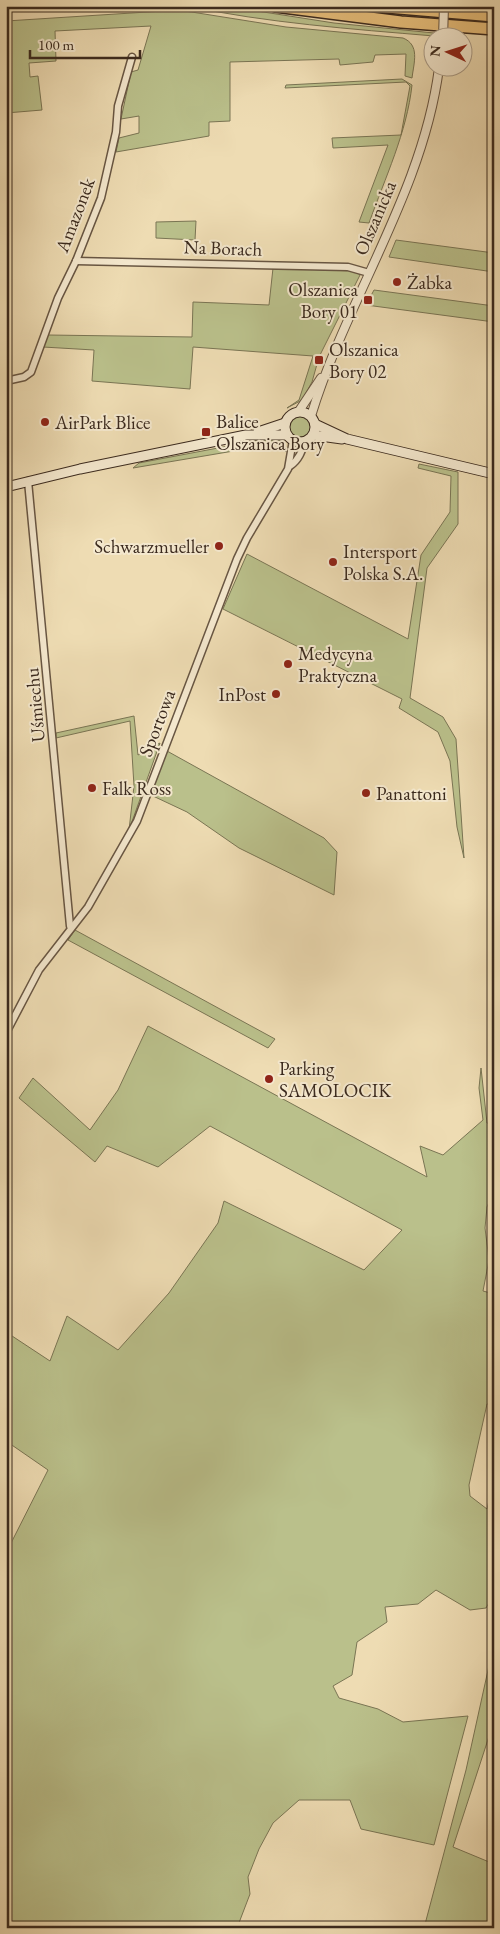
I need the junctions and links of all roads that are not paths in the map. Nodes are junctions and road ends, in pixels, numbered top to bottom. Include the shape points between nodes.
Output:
1 (276, 6) edge
2 (375, 6) edge
3 (444, 6) edge
4 (494, 16) edge
5 (443, 28) edge
6 (494, 28) edge
7 (132, 57) dead end
8 (437, 78) edge
9 (76, 261) junction
10 (369, 273) junction
11 (323, 375) junction
12 (6, 382) edge
13 (299, 412) junction
14 (313, 420) junction
15 (285, 423) junction
16 (253, 434) junction
17 (290, 438) junction
18 (309, 438) junction
19 (348, 439) junction
20 (290, 466) junction
21 (494, 474) edge
22 (28, 481) junction
23 (6, 487) edge
24 (70, 926) junction
25 (6, 1033) edge

1 - 6 highway via 401,22
2 - 4 highway
3 - 5 street, bridge
7 - 9 street, Amazonek via 118,106 108,170
8 - 10 street, Olszanicka via 422,146
9 - 10 street, Na Borach via 348,267
9 - 12 street, Amazonek via 58,298 31,372
10 - 11 street, Olszanicka
11 - 13 street, Olszanicka
11 - 14 street, Olszanicka
13 - 14 main road
13 - 15 main road via 290,415
14 - 18 main road
14 - 19 main road
15 - 16 main road
15 - 17 main road
16 - 17 main road
16 - 22 main road
17 - 18 main road
17 - 20 street, Sportowa
18 - 19 main road
18 - 20 street, Sportowa
19 - 21 main road
20 - 24 street, Sportowa via 237,559 137,821 88,907
22 - 23 main road
22 - 24 street, Uśmiechu
24 - 25 street, Sportowa via 38,970

